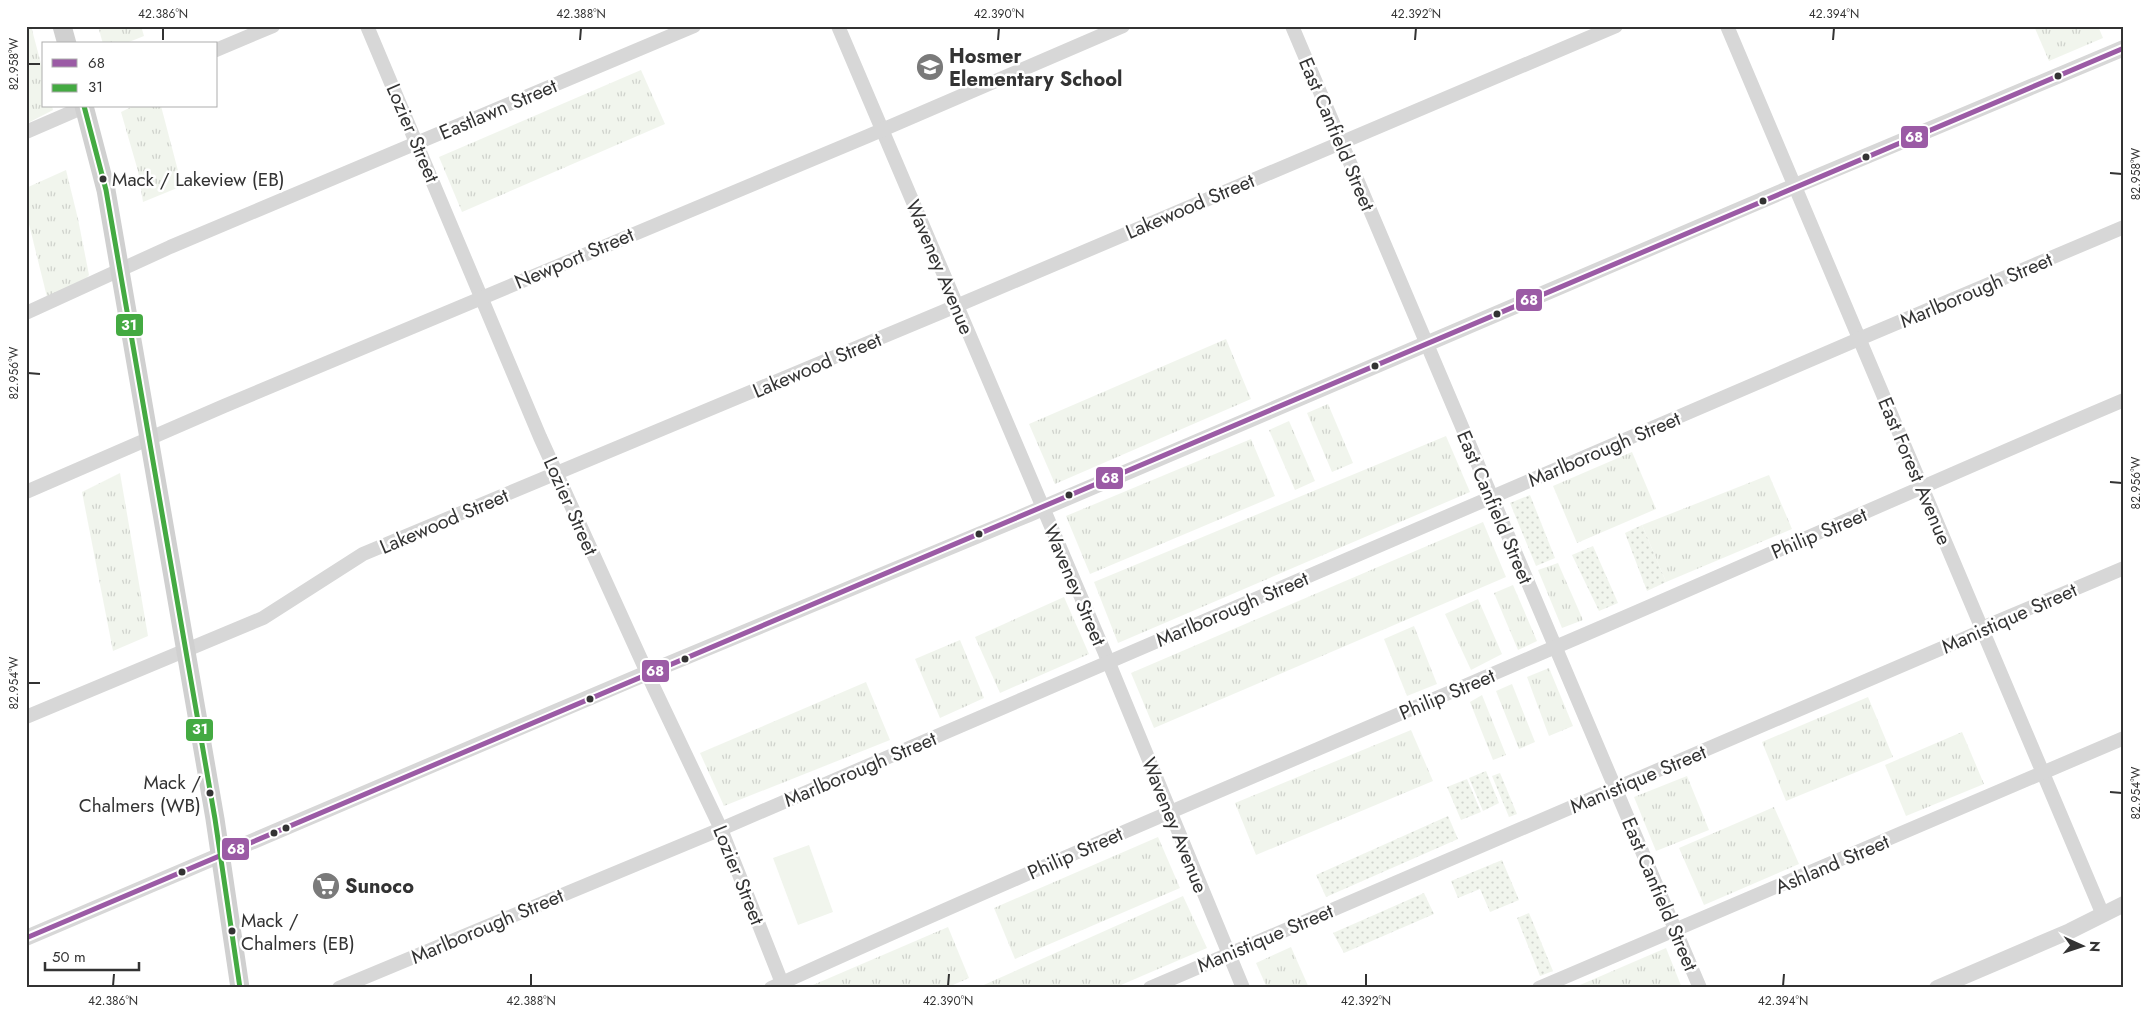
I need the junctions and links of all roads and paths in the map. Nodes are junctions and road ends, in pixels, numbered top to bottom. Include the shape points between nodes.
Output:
1 (62, 26) edge
2 (273, 26) edge
3 (367, 26) edge
4 (694, 26) edge
5 (838, 26) edge
6 (1123, 26) edge
7 (1292, 26) edge
8 (1616, 26) edge
9 (1727, 26) edge
10 (66, 42) edge
11 (2124, 48) edge
12 (218, 49) edge
13 (82, 108) edge
14 (84, 108) edge
15 (882, 130) junction
16 (26, 132) edge
17 (1341, 143) junction
18 (417, 144) junction
19 (1795, 186) junction
20 (2124, 228) edge
21 (120, 271) junction
22 (481, 296) junction
23 (957, 306) junction
24 (26, 312) edge
25 (1859, 339) junction
26 (1426, 345) junction
27 (2124, 400) edge
28 (150, 438) junction
29 (556, 473) junction
30 (1922, 487) junction
31 (26, 492) edge
32 (1491, 498) junction
33 (1043, 508) junction
34 (2124, 568) edge
35 (1982, 628) junction
36 (1555, 648) junction
37 (186, 649) junction
38 (1108, 662) junction
39 (647, 673) junction
40 (26, 717) edge
41 (2124, 738) edge
42 (2043, 774) junction
43 (1615, 789) junction
44 (1169, 812) junction
45 (721, 829) junction
46 (220, 854) junction
47 (2124, 904) edge
48 (2103, 915) junction
49 (1676, 930) junction
50 (26, 938) edge
51 (1229, 954) junction
52 (776, 985) edge
53 (240, 988) edge
54 (339, 988) edge
55 (1150, 988) edge
56 (1243, 988) edge
57 (1539, 988) edge
58 (1700, 988) edge
59 (1937, 988) edge

1 - 10 main road
2 - 12 street
3 - 18 street, Lozier Street
4 - 18 street, Eastlawn Street
5 - 15 street, Waveney Avenue
6 - 15 street, Newport Street
7 - 17 street, East Canfield Street
8 - 17 street, Lakewood Street
9 - 19 street, East Forest Avenue
11 - 19 street
13 - 16 street
14 - 21 main road via 106,190
15 - 22 street, Newport Street
15 - 23 street, Waveney Avenue
17 - 23 street, Lakewood Street
17 - 26 street, East Canfield Street
18 - 21 street, Eastlawn Street
18 - 22 street, Lozier Street
19 - 25 street, East Forest Avenue
19 - 26 street
20 - 25 street, Marlborough Street
21 - 24 street, Eastlawn Street
21 - 28 main road
22 - 28 street, Newport Street
22 - 29 street, Lozier Street
23 - 29 street, Lakewood Street
23 - 33 street, Waveney Avenue
25 - 30 street, East Forest Avenue
25 - 32 street, Marlborough Street
26 - 32 street, East Canfield Street
26 - 33 street
27 - 30 street, Philip Street
28 - 31 street, Newport Street
28 - 37 main road
29 - 37 street, Lakewood Street via 363,554 270,614
29 - 39 street, Lozier Street
30 - 35 street, East Forest Avenue
30 - 36 street, Philip Street
32 - 36 street, East Canfield Street
32 - 38 street, Marlborough Street
33 - 38 street, Waveney Street
33 - 39 street
34 - 35 street, Manistique Street
35 - 42 street, East Forest Avenue
35 - 43 street, Manistique Street via 1975,634
36 - 43 street, East Canfield Street
36 - 44 street, Philip Street
37 - 40 street, Lakewood Street
37 - 46 main road
38 - 44 street, Waveney Avenue
38 - 45 street, Marlborough Street
39 - 45 street, Lozier Street
39 - 46 street
41 - 42 street, Ashland Street
42 - 48 street, East Forest Avenue
42 - 49 street, Ashland Street
43 - 49 street, East Canfield Street
43 - 51 street, Manistique Street
44 - 51 street, Waveney Avenue
44 - 52 street, Philip Street
45 - 52 street, Lozier Street
45 - 54 street, Marlborough Street
46 - 50 street
46 - 53 main road
47 - 48 street
48 - 59 street
49 - 57 street, Ashland Street
49 - 58 street, East Canfield Street
51 - 55 street, Manistique Street
51 - 56 street, Waveney Avenue

